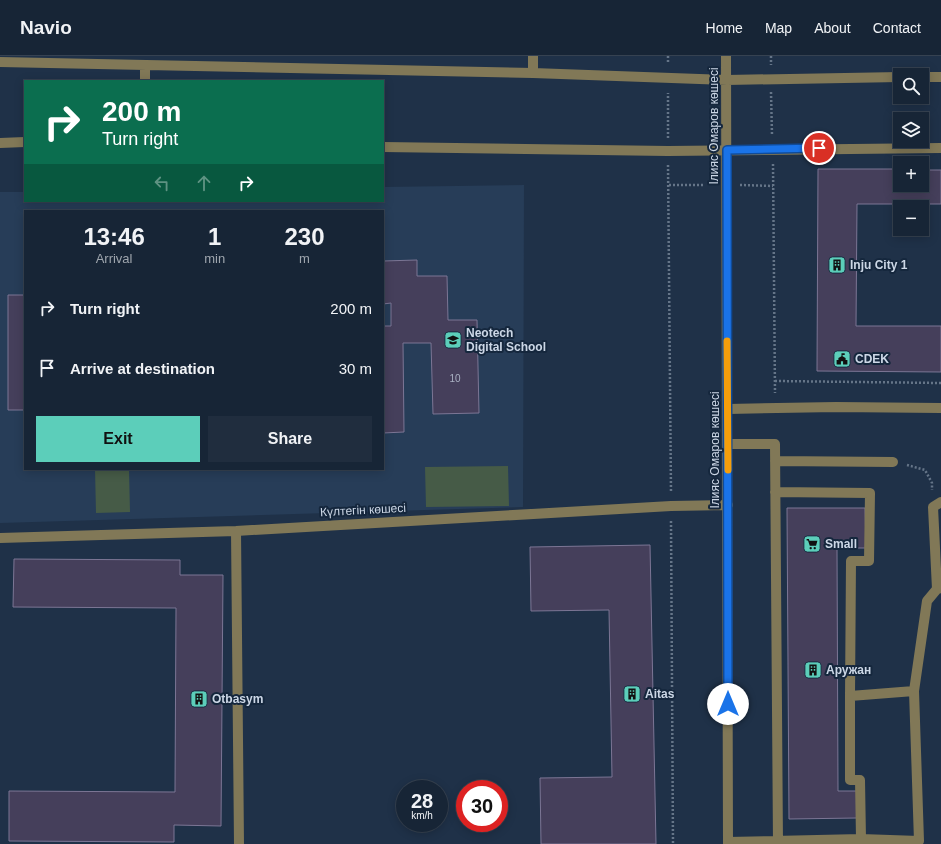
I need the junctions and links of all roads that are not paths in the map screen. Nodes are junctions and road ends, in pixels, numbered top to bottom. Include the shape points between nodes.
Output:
1 (533, 56) edge
2 (726, 56) edge
3 (124, 60) edge
4 (0, 62) edge
5 (145, 64) junction
6 (533, 73) junction
7 (893, 77) edge
8 (929, 77) edge
9 (941, 77) edge
10 (145, 80) edge
11 (727, 80) junction
12 (24, 142) edge
13 (0, 143) edge
14 (384, 147) edge
15 (941, 148) edge
16 (727, 150) junction
17 (941, 408) edge
18 (728, 409) junction
19 (728, 444) junction
20 (775, 461) junction
21 (893, 462) road end
22 (775, 492) junction
23 (937, 504) edge
24 (728, 506) junction
25 (236, 531) junction
26 (0, 538) edge
27 (939, 588) edge
28 (914, 691) junction
29 (850, 696) junction
30 (861, 839) junction
31 (778, 842) edge
32 (919, 842) edge
33 (728, 843) edge
34 (239, 844) edge

1 - 6 street
2 - 11 street, Ілияс Омаров көшесі
3 - 4 street
3 - 5 street
5 - 6 street
5 - 10 street
6 - 11 street
7 - 11 street
8 - 9 street
11 - 16 street, Ілияс Омаров көшесі
12 - 13 street
14 - 16 street
15 - 16 street
16 - 18 street, Ілияс Омаров көшесі
17 - 18 street
18 - 19 street, Ілияс Омаров көшесі
19 - 20 street via 775,444
19 - 24 street, Ілияс Омаров көшесі
20 - 21 street
20 - 22 street
22 - 29 street via 870,493 869,561 851,561
22 - 31 street
23 - 27 street
24 - 25 street, Күлтегін көшесі via 671,506
24 - 33 street, Ілияс Омаров көшесі
25 - 26 street, Күлтегін көшесі
25 - 34 street
27 - 28 street via 927,601
28 - 29 street
28 - 32 street
29 - 30 street via 850,780 860,780
30 - 31 street
30 - 32 street
31 - 33 street

